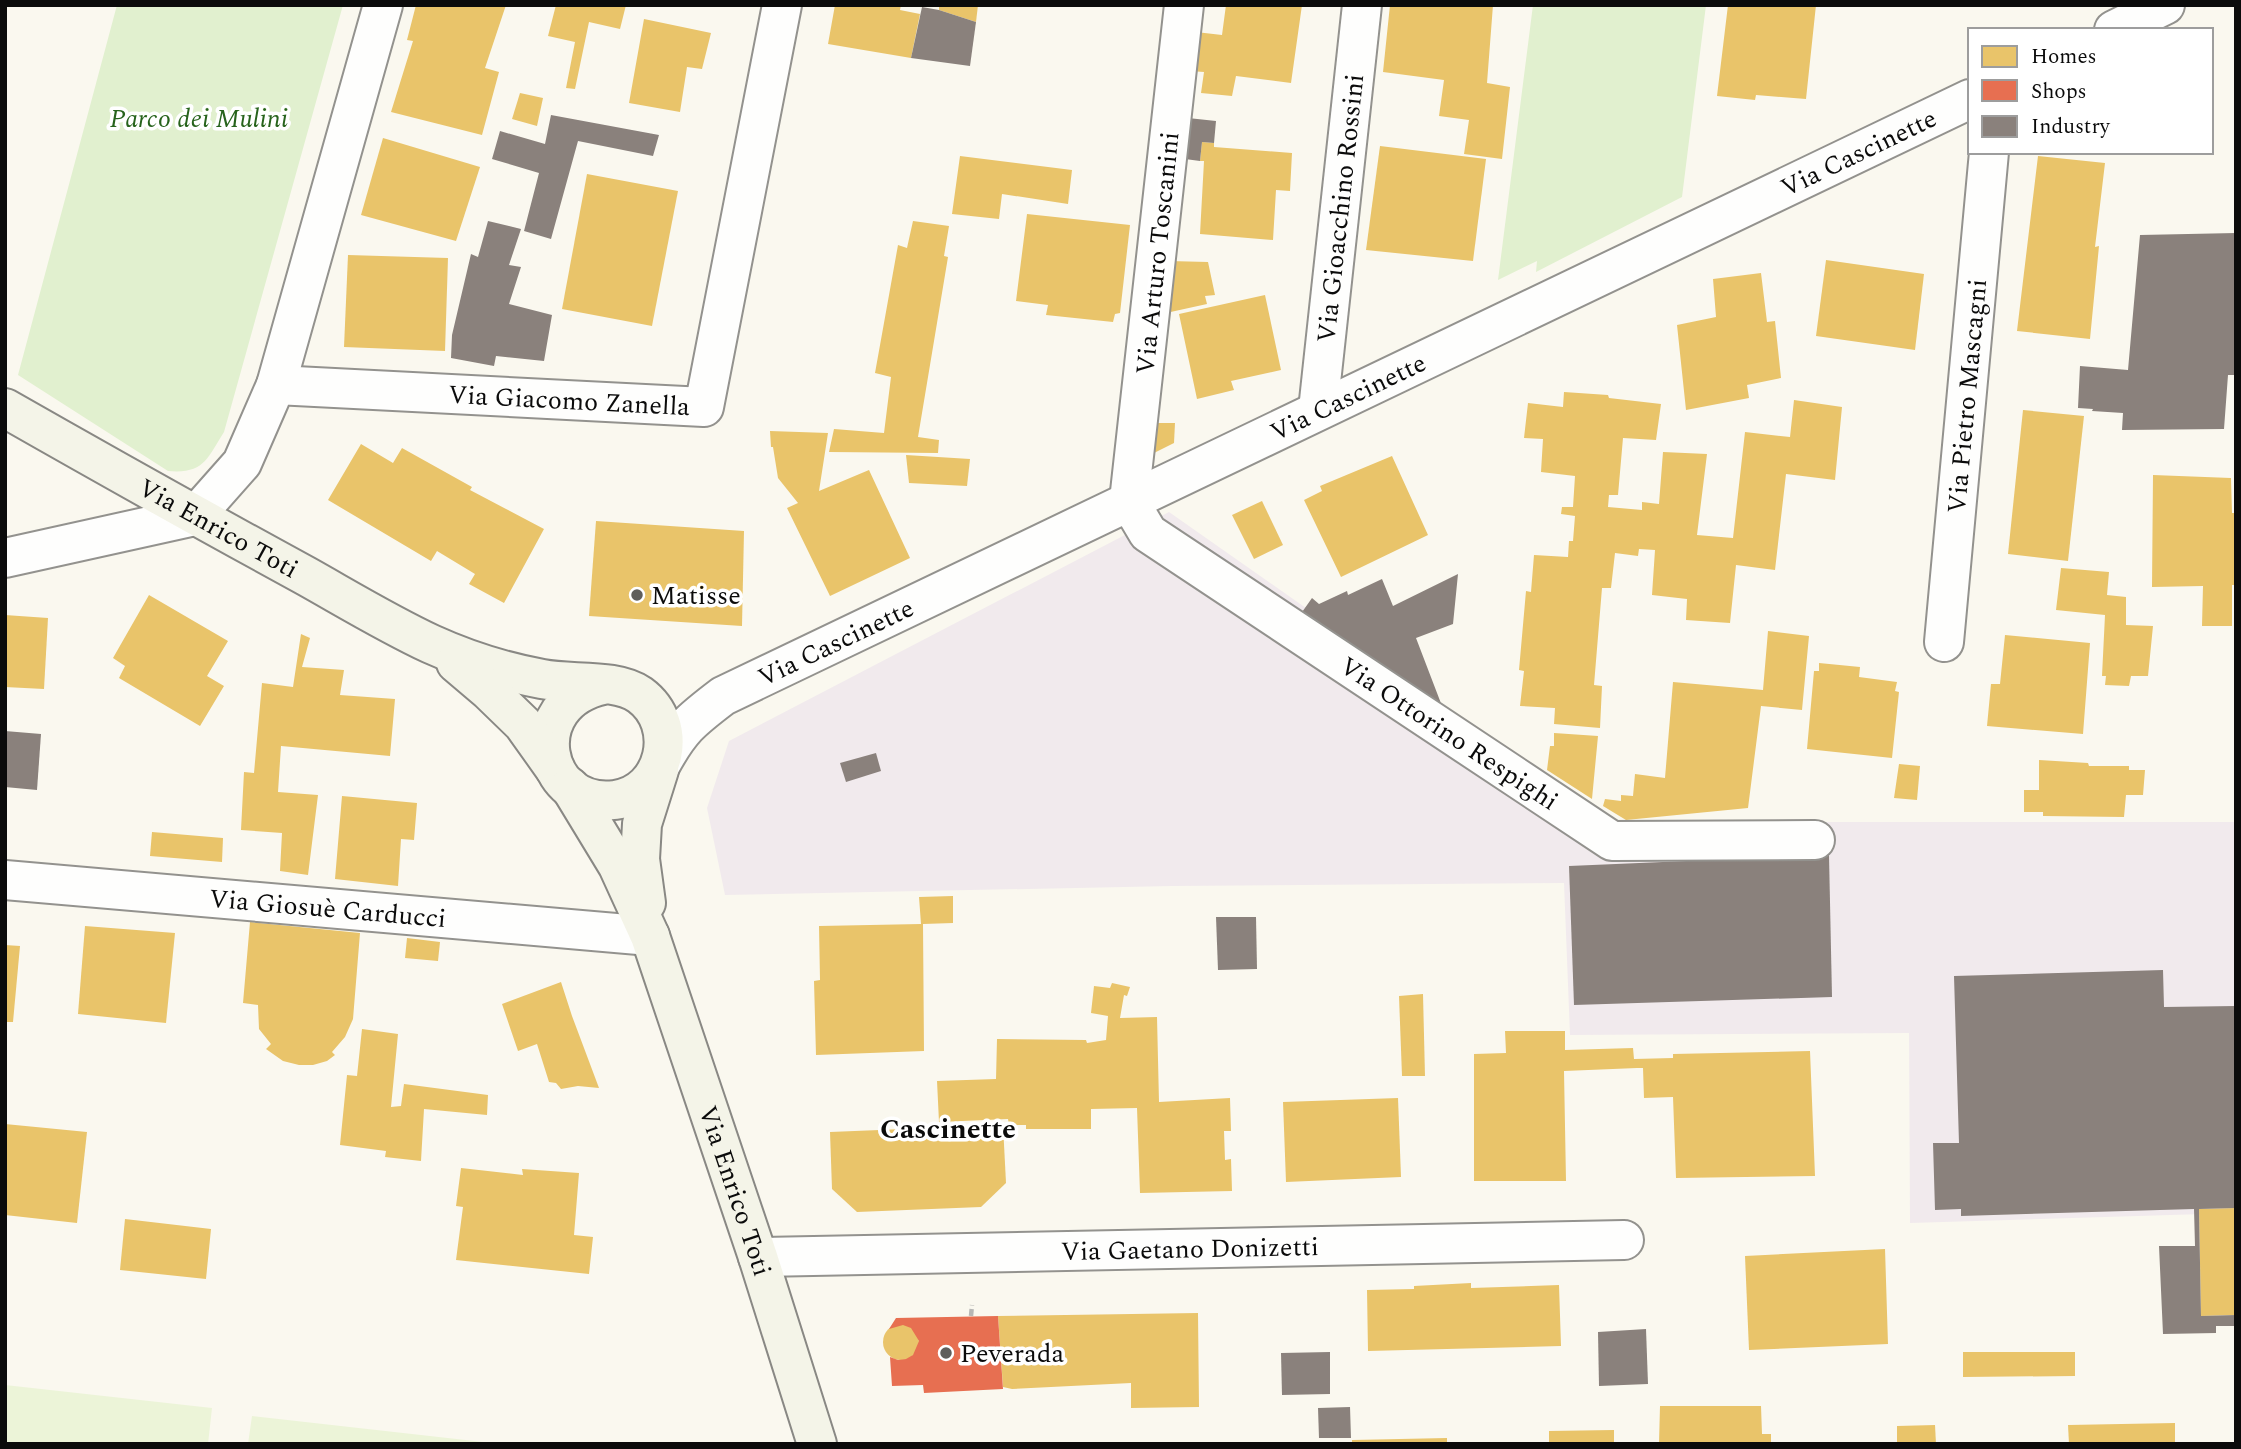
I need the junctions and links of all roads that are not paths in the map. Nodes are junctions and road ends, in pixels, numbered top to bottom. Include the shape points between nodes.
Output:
1 (383, 5) edge
2 (782, 5) edge
3 (1184, 5) edge
4 (1362, 5) edge
5 (2165, 5) edge
6 (2118, 28) edge
7 (1968, 100) edge
8 (1989, 154) edge
9 (276, 385) junction
10 (5, 408) edge
11 (1318, 410) junction
12 (1129, 500) junction
13 (195, 516) junction
14 (5, 558) edge
15 (1944, 642) dead end
16 (432, 645) junction
17 (613, 686) junction
18 (723, 696) junction
19 (660, 766) junction
20 (564, 780) junction
21 (1815, 840) dead end
22 (5, 880) edge
23 (650, 936) junction
24 (1624, 1240) dead end
25 (758, 1257) junction
26 (817, 1444) edge

1 - 9 street
2 - 9 street, Via Giacomo Zanella via 704,407
3 - 12 street, Via Arturo Toscanini
4 - 11 street, Via Gioacchino Rossini
5 - 6 street
7 - 11 street, Via Cascinette
8 - 15 street, Via Pietro Mascagni
9 - 13 street via 242,463
10 - 13 street, Via Enrico Toti
11 - 12 street, Via Cascinette
12 - 18 street, Via Cascinette
12 - 21 street, Via Ottorino Respighi via 1148,533 1612,841
13 - 14 street
13 - 16 street, Via Enrico Toti
16 - 17 street, Via Enrico Toti via 503,671
16 - 20 street, Via Enrico Toti via 523,724
17 - 18 street, Via Cascinette via 663,700 687,702
17 - 19 street, Via Enrico Toti via 640,695 654,708 665,742
17 - 20 street, Via Enrico Toti via 586,688 559,710 549,744 551,760
18 - 19 street, Via Cascinette via 692,719
19 - 20 street via 636,793 618,799 583,795
19 - 23 street, Via Enrico Toti via 642,824 640,859
20 - 23 street, Via Enrico Toti via 618,866
22 - 23 street, Via Giosuè Carducci
23 - 25 street, Via Enrico Toti
24 - 25 street, Via Gaetano Donizetti
25 - 26 street, Via Enrico Toti

